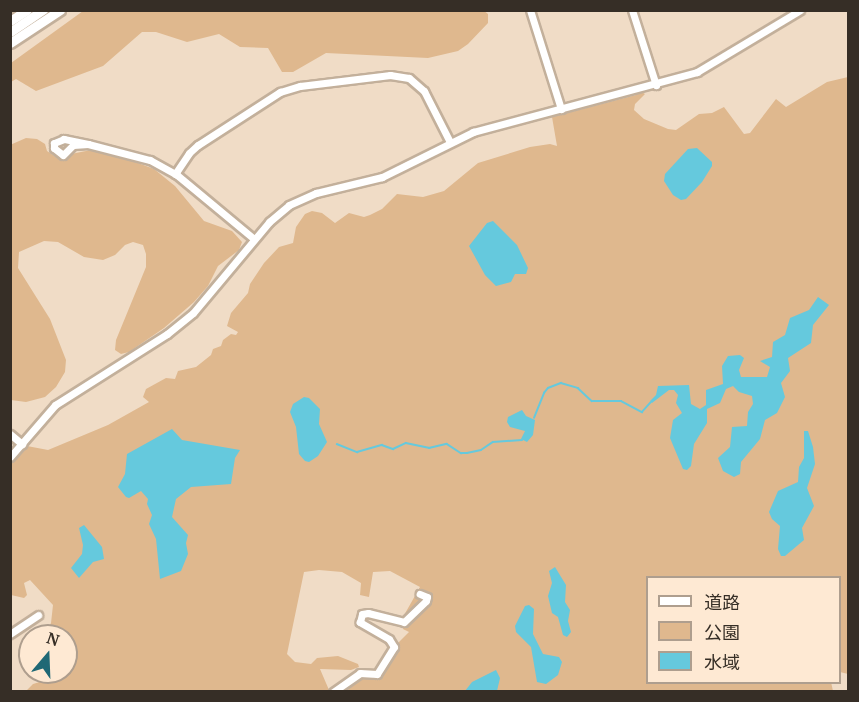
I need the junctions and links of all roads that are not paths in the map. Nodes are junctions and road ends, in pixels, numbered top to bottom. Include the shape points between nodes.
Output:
1 (27, 10) edge
2 (43, 10) edge
3 (60, 10) edge
4 (530, 10) edge
5 (632, 10) edge
6 (800, 10) edge
7 (10, 21) edge
8 (10, 32) edge
9 (10, 43) edge
10 (656, 85) junction
11 (561, 109) junction
12 (450, 142) junction
13 (88, 144) dead end
14 (175, 174) junction
15 (254, 239) junction
16 (10, 434) edge
17 (22, 444) junction
18 (10, 457) edge
19 (420, 594) dead end
20 (38, 615) dead end
21 (10, 634) edge
22 (333, 692) edge

1 - 7 highway
2 - 8 highway
3 - 9 highway
4 - 11 street
5 - 10 street
6 - 10 street via 698,72
10 - 11 street
11 - 12 street via 473,132
12 - 14 street via 424,92 408,78 390,75 280,92 198,145
12 - 15 street via 382,177 300,199 280,212
13 - 14 street via 138,156
14 - 15 street
15 - 17 street via 193,313 63,399
16 - 17 street
17 - 18 street
19 - 22 street via 427,597 426,602 404,622 368,612 362,614 360,622 389,639 394,647 377,674 360,673
20 - 21 street

